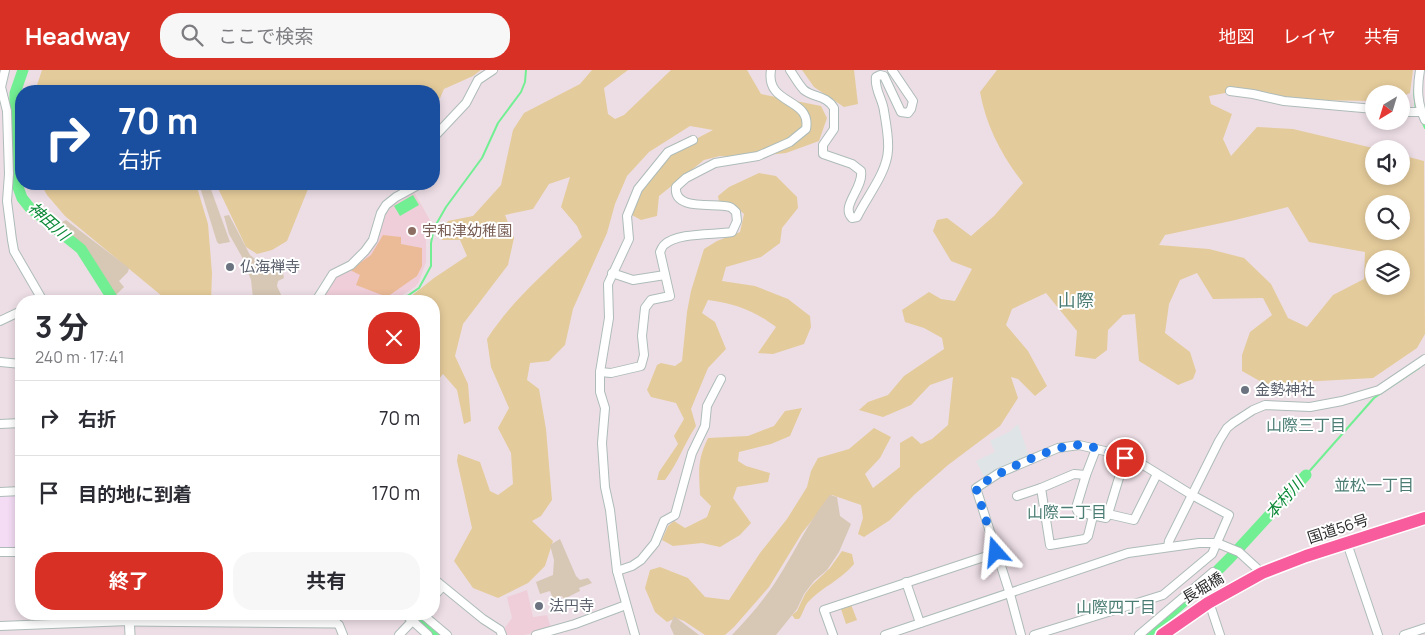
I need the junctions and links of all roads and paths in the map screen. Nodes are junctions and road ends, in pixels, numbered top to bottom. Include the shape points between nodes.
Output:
1 (5, 70) edge
2 (493, 70) edge
3 (771, 70) edge
4 (790, 70) edge
5 (892, 70) edge
6 (1420, 70) edge
7 (1230, 91) dead end
8 (1365, 108) edge
9 (1410, 112) edge
10 (1418, 112) junction
11 (1425, 120) edge
12 (440, 131) edge
13 (693, 140) dead end
14 (409, 190) edge
15 (612, 273) junction
16 (665, 275) junction
17 (39, 295) edge
18 (320, 295) edge
19 (15, 314) edge
20 (0, 322) edge
21 (1425, 359) edge
22 (0, 362) edge
23 (15, 363) edge
24 (600, 372) junction
25 (720, 380) dead end
26 (15, 423) edge
27 (0, 424) edge
28 (1096, 449) junction
29 (1125, 458) junction
30 (1156, 474) junction
31 (1086, 475) junction
32 (1041, 488) junction
33 (15, 491) edge
34 (0, 492) edge
35 (1017, 496) dead end
36 (1192, 496) junction
37 (1108, 514) junction
38 (1093, 516) junction
39 (1425, 518) edge
40 (1217, 543) junction
41 (1347, 543) junction
42 (1168, 547) junction
43 (0, 552) edge
44 (15, 552) edge
45 (996, 552) junction
46 (617, 571) junction
47 (1213, 572) dead end
48 (1262, 573) junction
49 (906, 582) junction
50 (442, 587) joint
51 (440, 589) edge
52 (1010, 594) junction
53 (1208, 603) junction
54 (626, 605) junction
55 (97, 620) edge
56 (129, 620) edge
57 (318, 620) edge
58 (413, 620) edge
59 (419, 620) edge
60 (423, 620) edge
61 (336, 623) joint
62 (920, 624) junction
63 (0, 626) edge
64 (1425, 628) edge
65 (557, 632) edge
66 (130, 635) edge
67 (343, 635) edge
68 (399, 635) edge
69 (428, 635) edge
70 (447, 635) edge
71 (502, 635) edge
72 (536, 635) edge
73 (635, 635) edge
74 (833, 635) edge
75 (885, 635) edge
76 (1021, 635) edge
77 (1034, 635) edge
78 (1140, 635) edge
79 (1162, 635) edge
80 (1220, 635) edge
81 (1378, 635) edge
82 (1404, 635) edge

1 - 17 street via 1,87 6,111 7,201 12,240 14,251
2 - 12 street via 478,80 466,103
3 - 16 street via 769,80 773,90 805,114 806,129 790,142 758,156 715,163 676,187 680,200 689,204 730,207 736,212 737,221 732,232 701,234 675,239 664,245 660,252
4 - 5 street via 804,90 823,97 834,108 834,129 823,145 823,154 852,164 861,171 860,184 849,204 852,218 857,217 879,180 888,151 876,78 884,76 901,112 911,109 913,101
6 - 10 street
7 - 8 street via 1284,102
9 - 10 street
10 - 11 street
13 - 15 street via 668,152 638,189 627,216 629,239
14 - 18 street via 386,205 366,251 351,265 333,274
15 - 16 street via 633,280
15 - 24 street via 608,284 609,318
16 - 24 street via 670,296 651,300 645,308 641,366 611,373
19 - 20 street
21 - 36 street via 1378,390 1342,402 1310,407 1265,405 1253,410 1227,428
22 - 23 street
24 - 46 street via 600,392 605,408 602,443 605,487
25 - 46 street via 707,406 706,426 692,453 675,515 664,521 655,543 641,560
26 - 27 street
28 - 29 street
28 - 31 street
28 - 45 street via 1079,445 1058,448 999,473 976,488
29 - 30 street
29 - 37 street
30 - 36 street
30 - 37 street via 1134,520
31 - 32 street via 1074,474
31 - 38 street via 1076,508 1078,512
32 - 35 street
32 - 38 street via 1050,545 1084,539 1088,536
33 - 34 street
36 - 40 street via 1229,515
36 - 42 street
37 - 38 street via 1106,518
39 - 41 highway, 国道56号
40 - 42 street
40 - 48 street via 1237,551
40 - 77 street via 1212,554 1163,595
41 - 48 highway, 国道56号
41 - 81 street
42 - 52 street via 1128,554
43 - 44 street
45 - 49 street
45 - 52 street
46 - 54 street
47 - 78 street
48 - 53 highway, 長堀橋
49 - 62 street
49 - 74 street via 824,610
50 - 51 street
50 - 71 street via 500,630
52 - 62 street
52 - 76 street
53 - 79 highway, 長堀橋
53 - 80 street
54 - 65 street
54 - 73 street
55 - 63 street
56 - 66 street
57 - 61 street
58 - 68 street
59 - 69 street
60 - 70 street
61 - 67 street
62 - 75 street
64 - 82 street
65 - 72 street

